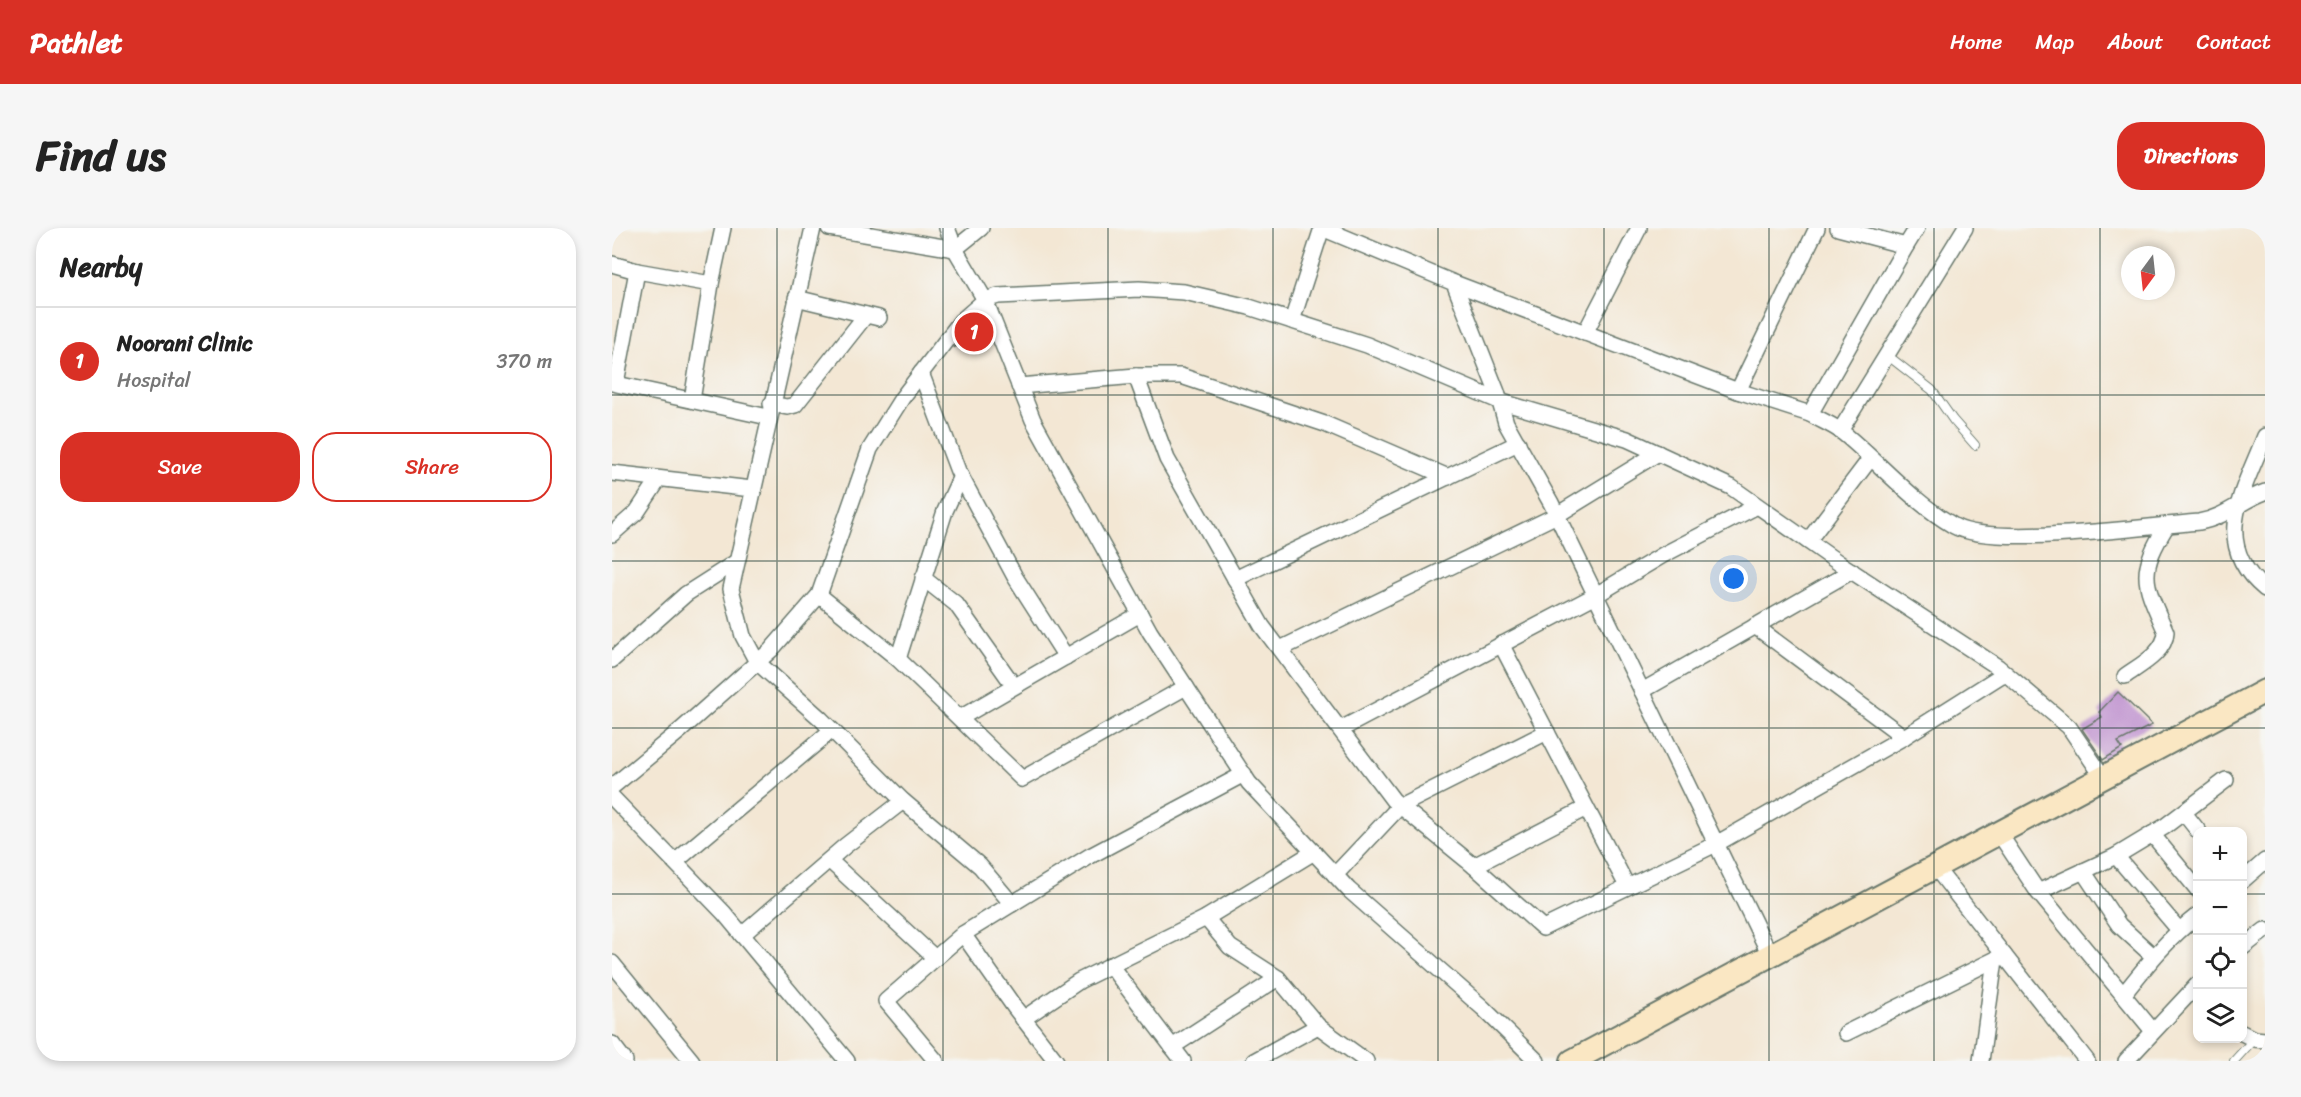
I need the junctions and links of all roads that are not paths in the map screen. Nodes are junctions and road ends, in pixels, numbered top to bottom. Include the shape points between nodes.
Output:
1 (723, 228) edge
2 (813, 228) edge
3 (830, 228) edge
4 (947, 228) edge
5 (981, 228) edge
6 (1322, 228) edge
7 (1639, 228) edge
8 (1817, 228) edge
9 (1838, 228) edge
10 (1917, 228) edge
11 (1965, 228) edge
12 (1906, 246) junction
13 (955, 249) junction
14 (612, 264) edge
15 (637, 271) junction
16 (1454, 283) junction
17 (711, 284) junction
18 (796, 298) junction
19 (985, 300) junction
20 (1292, 321) junction
21 (1585, 333) junction
22 (1887, 355) junction
23 (921, 373) junction
24 (1136, 376) junction
25 (614, 383) edge
26 (1019, 386) junction
27 (1738, 391) junction
28 (692, 400) junction
29 (1499, 401) junction
30 (770, 411) junction
31 (1810, 414) junction
32 (1840, 431) junction
33 (2265, 436) edge
34 (1518, 443) junction
35 (1975, 445) dead end
36 (1658, 453) junction
37 (1870, 459) junction
38 (612, 473) edge
39 (961, 476) junction
40 (1448, 477) junction
41 (659, 479) junction
42 (752, 489) junction
43 (2265, 492) edge
44 (1757, 506) junction
45 (2237, 507) junction
46 (1557, 515) junction
47 (2167, 525) junction
48 (612, 534) edge
49 (1808, 541) junction
50 (736, 562) junction
51 (1852, 571) junction
52 (923, 578) junction
53 (1235, 579) junction
54 (2265, 589) edge
55 (819, 595) junction
56 (1596, 595) junction
57 (1140, 614) junction
58 (1755, 626) junction
59 (1501, 644) junction
60 (1280, 649) junction
61 (1066, 657) junction
62 (898, 659) junction
63 (612, 660) edge
64 (757, 662) junction
65 (2005, 673) junction
66 (2125, 676) dead end
67 (1014, 686) junction
68 (1186, 687) junction
69 (1642, 691) junction
70 (2265, 691) edge
71 (960, 718) junction
72 (1341, 729) junction
73 (832, 730) junction
74 (1547, 732) junction
75 (1904, 737) junction
76 (1244, 774) junction
77 (2103, 777) junction
78 (2226, 780) dead end
79 (612, 787) edge
80 (612, 797) edge
81 (903, 801) junction
82 (1400, 806) junction
83 (1586, 808) junction
84 (2184, 813) junction
85 (2196, 827) edge
86 (1999, 833) junction
87 (2152, 834) junction
88 (1716, 843) junction
89 (1314, 852) junction
90 (2116, 856) junction
91 (829, 860) junction
92 (2265, 861) edge
93 (675, 862) junction
94 (1474, 866) junction
95 (1935, 867) junction
96 (2083, 871) junction
97 (1335, 875) junction
98 (2247, 877) edge
99 (2193, 884) edge
100 (1627, 886) junction
101 (2038, 892) junction
102 (1012, 904) junction
103 (1206, 918) junction
104 (2193, 919) edge
105 (2179, 930) junction
106 (2265, 930) edge
107 (963, 934) junction
108 (742, 935) junction
109 (2247, 944) edge
110 (1770, 955) junction
111 (2153, 956) junction
112 (1999, 957) junction
113 (935, 958) junction
114 (612, 963) edge
115 (1110, 965) junction
116 (1278, 978) junction
117 (2193, 992) edge
118 (2122, 995) junction
119 (1023, 1019) junction
120 (1318, 1026) junction
121 (2152, 1031) junction
122 (1846, 1034) dead end
123 (2254, 1038) edge
124 (1172, 1047) junction
125 (692, 1061) edge
126 (847, 1061) edge
127 (936, 1061) edge
128 (1056, 1061) edge
129 (1183, 1061) edge
130 (1254, 1061) edge
131 (1366, 1061) edge
132 (1537, 1061) edge
133 (1572, 1061) edge
134 (1981, 1061) edge
135 (2087, 1061) edge
136 (2126, 1061) edge
137 (2234, 1061) edge

1 - 17 street
2 - 18 street
3 - 13 street
4 - 13 street
5 - 13 street
6 - 16 street
6 - 20 street
7 - 21 street
8 - 27 street
9 - 12 street
10 - 12 street
11 - 22 street
12 - 31 street
13 - 19 street
14 - 15 street
15 - 17 street
15 - 25 street
16 - 21 street
16 - 29 street
17 - 28 street
18 - 30 street
18 - 30 street via 872,316 795,405
19 - 20 street via 998,296 1161,290 1249,307
19 - 23 street via 961,321
19 - 26 street
20 - 29 street via 1366,345
21 - 27 street
22 - 32 street
22 - 35 lane via 1932,390
23 - 39 street
23 - 55 street via 870,449
24 - 26 street
24 - 40 street via 1181,376 1325,424
24 - 53 street via 1167,459
25 - 28 street
26 - 57 street via 1033,420
27 - 31 street
28 - 30 street
29 - 34 street
29 - 36 street via 1627,439
30 - 42 street
31 - 32 street
32 - 37 street
33 - 45 street
34 - 40 street
34 - 46 street
36 - 44 street via 1731,487
36 - 46 street
37 - 47 street via 1905,492 1954,526 1973,533 2047,534
37 - 49 street
38 - 41 street
39 - 52 street
39 - 61 street via 1015,577
40 - 53 street
41 - 42 street
41 - 48 street via 637,512
42 - 50 street
43 - 45 street
44 - 49 street
44 - 56 street
45 - 47 street via 2210,520
45 - 54 street via 2233,523 2237,550 2250,575
46 - 56 street
46 - 60 street
47 - 66 street via 2153,548 2145,574 2166,639 2157,652
49 - 51 street
50 - 63 street via 686,594
50 - 64 street via 731,589 743,636
51 - 58 street
51 - 65 street
52 - 62 street
52 - 67 street via 956,604
53 - 60 street
55 - 62 street
55 - 64 street
56 - 59 street
56 - 69 street
57 - 61 street
57 - 68 street
58 - 69 street
58 - 75 street
59 - 72 street
59 - 74 street
60 - 72 street
61 - 67 street
62 - 71 street
64 - 73 street
64 - 79 street
65 - 75 street
65 - 77 street via 2069,727
67 - 71 street
68 - 71 street via 1022,779
68 - 76 street
69 - 88 street
70 - 77 street
72 - 82 street
73 - 81 street
73 - 93 street
74 - 82 street
74 - 83 street
75 - 88 street
76 - 89 street
76 - 102 street via 1090,856
77 - 86 street
78 - 84 street
80 - 93 street
81 - 91 street
81 - 102 street via 980,866
82 - 94 street
82 - 97 street
83 - 94 street
83 - 100 street
84 - 85 street
84 - 87 street
86 - 95 street
86 - 101 street
87 - 90 street
87 - 99 street
88 - 100 street
88 - 110 street
89 - 97 street
89 - 103 street
90 - 96 street
90 - 105 street
91 - 108 street
91 - 113 street
92 - 98 street
93 - 108 street
94 - 100 street via 1543,928
95 - 110 street
95 - 112 street
96 - 101 street
96 - 111 street via 2119,926
97 - 132 street
101 - 118 street
102 - 107 street
103 - 115 street
103 - 116 street via 1230,947
104 - 105 street
105 - 111 street
106 - 109 street
107 - 113 street
107 - 119 street
108 - 126 street
110 - 133 street
111 - 118 street
112 - 122 street
112 - 134 street
112 - 135 street
113 - 127 street via 886,1001
114 - 125 street
115 - 119 street
115 - 124 street
116 - 120 street
116 - 124 street
117 - 121 street
118 - 121 street
119 - 128 street
120 - 130 street
120 - 131 street
121 - 136 street
123 - 137 lane
124 - 129 street

